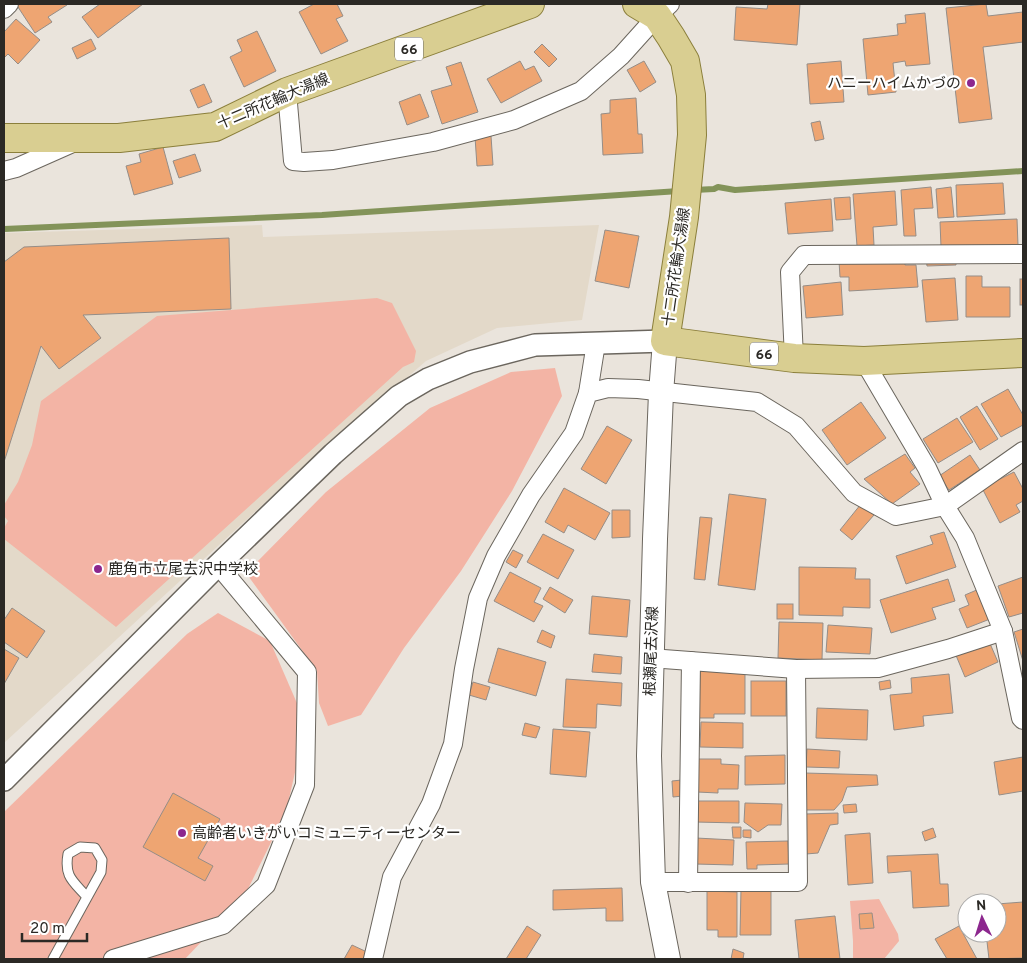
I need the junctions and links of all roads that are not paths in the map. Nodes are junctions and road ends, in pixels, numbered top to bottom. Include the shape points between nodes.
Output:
1 (9, 4) edge
2 (530, 4) edge
3 (655, 8) edge
4 (4, 9) edge
5 (287, 92) junction
6 (4, 138) edge
7 (83, 138) junction
8 (4, 171) edge
9 (1023, 254) edge
10 (665, 341) junction
11 (596, 343) junction
12 (1023, 353) edge
13 (794, 358) junction
14 (864, 361) junction
15 (661, 393) junction
16 (588, 394) junction
17 (1023, 451) edge
18 (945, 506) junction
19 (218, 565) junction
20 (1003, 631) junction
21 (650, 658) junction
22 (691, 661) junction
23 (796, 669) junction
24 (1023, 720) edge
25 (4, 780) edge
26 (653, 882) junction
27 (688, 882) junction
28 (87, 897) junction
29 (53, 959) edge
30 (113, 959) edge
31 (373, 959) edge
32 (668, 959) edge

1 - 4 street
2 - 5 main road, 十二所花輪大湯線 / 66
3 - 5 street via 621,56 581,91 514,120 433,142 333,160 293,161
3 - 10 main road, 十二所花輪大湯線 via 685,61 691,95 692,134 684,217
5 - 7 main road, 十二所花輪大湯線 / 66 via 215,127 119,138
6 - 7 main road, 十二所花輪大湯線 / 66
7 - 8 street
9 - 13 street via 804,255 790,272
10 - 11 street
10 - 13 main road, 十二所花輪大湯線 / 66
10 - 15 main road, 根瀬尾去沢線
11 - 16 street
11 - 19 street via 535,345 470,362 428,379 399,396 333,454
12 - 14 main road, 十二所花輪大湯線 / 66
13 - 14 main road, 十二所花輪大湯線 / 66
14 - 18 street via 927,468
15 - 16 street via 608,388
15 - 18 street via 757,402 796,426 854,493 896,516
15 - 21 main road, 根瀬尾去沢線
16 - 31 street via 574,433 500,548 478,598 453,744 432,804 392,877
17 - 18 street
18 - 20 street via 965,538
19 - 25 street
19 - 30 street via 307,672 305,785 266,885 223,925
20 - 23 street via 878,668
20 - 24 street
21 - 22 street
21 - 26 main road, 根瀬尾去沢線
22 - 23 street
22 - 27 street
23 - 27 street via 798,882
26 - 27 street
26 - 32 main road, 根瀬尾去沢線
28 - 28 lane via 101,872 102,860 94,848 80,847 68,854 66,867 71,879
28 - 29 lane

